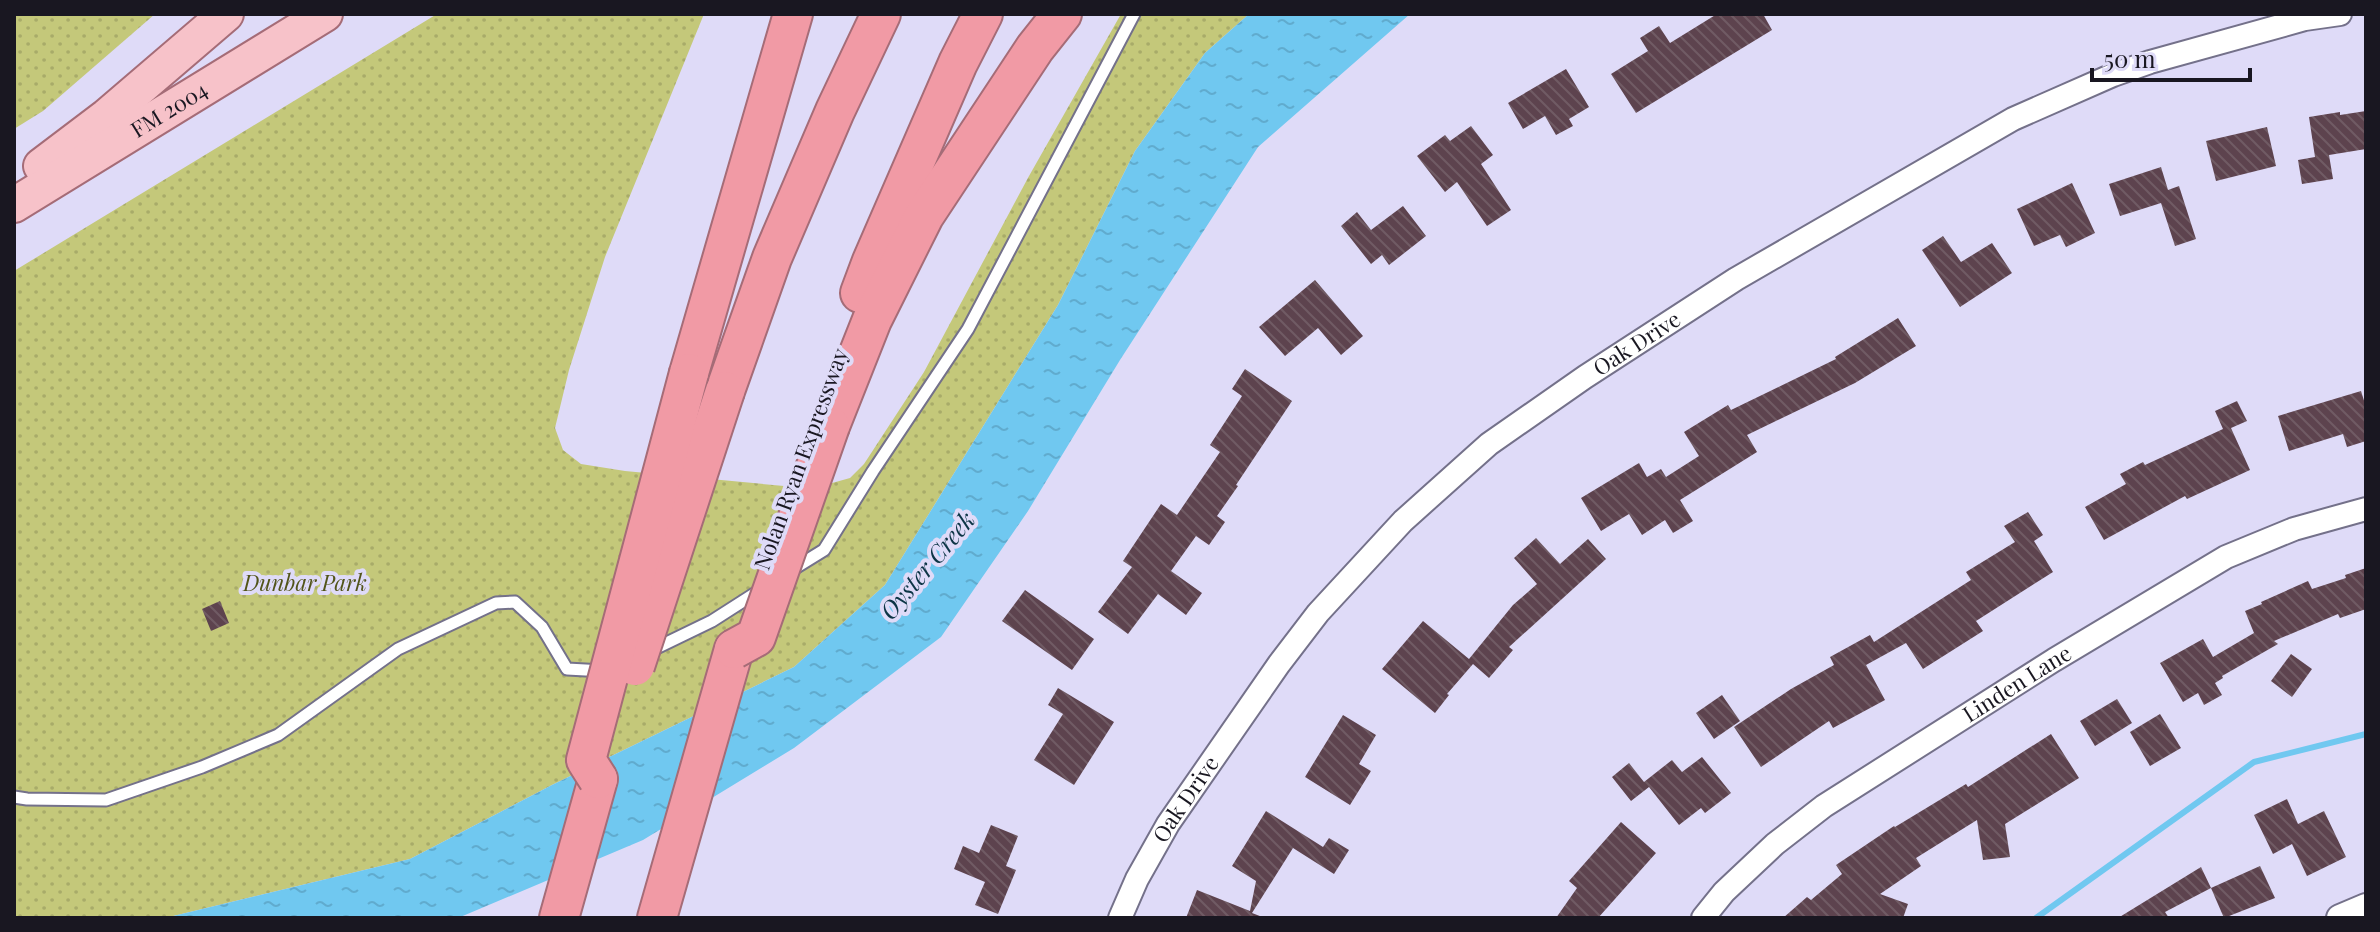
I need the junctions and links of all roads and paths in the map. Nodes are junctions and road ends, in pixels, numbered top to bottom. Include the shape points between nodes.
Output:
1 (226, 14) edge
2 (325, 14) edge
3 (793, 14) edge
4 (881, 14) edge
5 (983, 14) edge
6 (1062, 14) edge
7 (1134, 14) edge
8 (2340, 14) edge
9 (14, 187) edge
10 (14, 205) edge
11 (822, 427) junction
12 (2366, 509) edge
13 (598, 779) junction
14 (14, 797) edge
15 (2366, 907) edge
16 (559, 918) edge
17 (657, 918) edge
18 (1120, 918) edge
19 (1703, 918) edge
20 (2340, 918) edge

1 - 9 main road, FM 2004 / FM 2004
2 - 10 main road, FM 2004 / FM 2004
3 - 13 highway, bridge via 689,373 586,760
4 - 13 highway, bridge via 772,258
5 - 11 highway, Nolan Ryan Expressway via 872,261
6 - 11 highway via 924,216
7 - 14 lane via 968,329 824,550 712,621 608,672 567,669 542,627 515,602 496,603 398,649 278,735 202,767 106,800
8 - 18 street, Oak Drive via 2150,62 2013,119 1736,279 1489,444 1403,521 1308,626 1168,824
11 - 17 highway, bridge via 756,637 734,649
12 - 19 street, Linden Lane via 2294,529 2226,557 2054,660 1824,806 1775,844
13 - 16 highway
15 - 20 street

